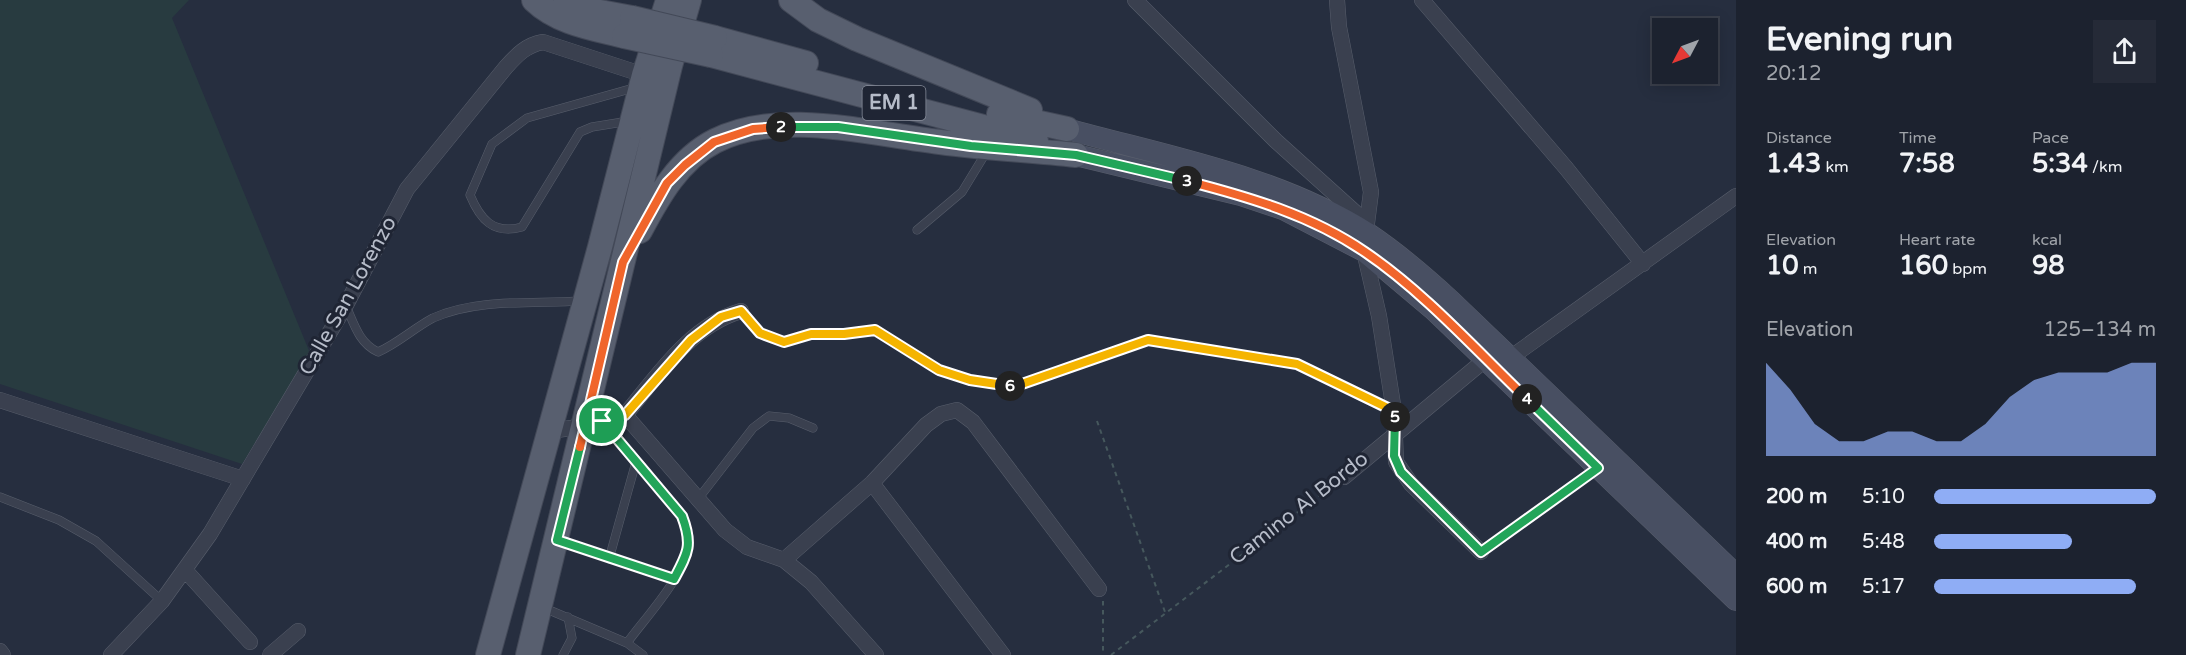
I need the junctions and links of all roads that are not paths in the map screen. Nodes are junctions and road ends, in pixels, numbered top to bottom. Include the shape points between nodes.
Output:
1 (534, 0) edge
2 (566, 0) edge
3 (689, 0) edge
4 (791, 0) edge
5 (1135, 0) edge
6 (1337, 0) edge
7 (1422, 0) edge
8 (667, 2) edge
9 (628, 27) junction
10 (713, 46) junction
11 (642, 81) junction
12 (632, 121) junction
13 (1067, 129) junction
14 (990, 147) junction
15 (1076, 155) junction
16 (1736, 196) edge
17 (917, 230) dead end
18 (1366, 236) junction
19 (623, 262) junction
20 (1643, 264) junction
21 (585, 301) junction
22 (346, 305) junction
23 (741, 311) road end
24 (1510, 358) junction
25 (1486, 359) junction
26 (0, 400) edge
27 (625, 415) junction
28 (594, 423) junction
29 (813, 428) dead end
30 (550, 431) junction
31 (1395, 432) junction
32 (636, 462) junction
33 (1344, 477) road end
34 (243, 479) junction
35 (872, 483) junction
36 (0, 497) edge
37 (698, 499) junction
38 (557, 540) junction
39 (1481, 552) road end
40 (609, 559) junction
41 (784, 560) junction
42 (186, 570) junction
43 (1736, 575) edge
44 (674, 579) junction
45 (1099, 589) road end
46 (1736, 600) edge
47 (162, 601) junction
48 (540, 606) junction
49 (568, 617) junction
50 (298, 631) dead end
51 (250, 642) dead end
52 (627, 643) junction
53 (0, 651) edge
54 (3, 655) edge
55 (111, 655) edge
56 (270, 655) edge
57 (488, 655) edge
58 (528, 655) edge
59 (563, 655) edge
60 (643, 655) edge
61 (876, 655) edge
62 (1003, 655) edge

1 - 9 main road, EM 1 via 563,19
2 - 9 main road, EM 1
3 - 19 main road
4 - 13 main road, EM 1 via 818,20 857,39 989,91
5 - 18 street
6 - 18 street via 1371,192
7 - 20 street
8 - 11 main road
9 - 10 main road, EM 1, bridge
10 - 13 main road, EM 1
10 - 15 main road, EM 1
11 - 12 main road
11 - 12 lane via 527,118 492,144 470,195 479,216 496,227 522,227 580,132
11 - 22 street, Calle San Lorenzo via 543,42 523,50 406,189
12 - 21 main road
13 - 18 main road, EM 1 via 1245,177 1292,195
14 - 15 main road, EM 1
14 - 17 lane via 962,192
14 - 19 main road, EM 1 via 838,127 753,129 714,142 679,171 662,192
15 - 18 main road, EM 1 via 1241,195
16 - 20 street
18 - 24 main road, EM 1 via 1416,269
18 - 25 main road, EM 1 via 1416,294
18 - 31 street
19 - 28 main road
20 - 24 street
21 - 22 lane via 455,311 434,318 378,352 360,337
21 - 30 main road
22 - 34 street, Calle San Lorenzo
23 - 27 street via 721,317 691,340
24 - 43 main road, EM 1
25 - 31 street, Camino Al Bordo
25 - 46 main road, EM 1
26 - 34 street
27 - 28 street
27 - 37 street
28 - 30 street
28 - 32 lane
28 - 38 main road
29 - 37 lane via 789,418 769,416 753,428
30 - 57 main road
31 - 33 street, Camino Al Bordo
31 - 39 street via 1394,456 1401,472
32 - 40 lane
32 - 44 lane via 682,516 690,535 685,558
34 - 42 street, Calle San Lorenzo
35 - 41 street
35 - 45 street via 926,425 949,410 964,412
35 - 62 street
36 - 47 lane via 59,520 96,541
37 - 41 street via 725,530 747,547
38 - 40 lane
38 - 48 main road
40 - 44 lane
41 - 61 street via 811,582
42 - 47 street, Calle San Lorenzo
42 - 51 street
44 - 52 lane
47 - 55 street, Calle San Lorenzo
48 - 49 lane
48 - 58 main road
49 - 52 lane
49 - 59 lane via 572,638
50 - 56 street
52 - 60 lane
53 - 54 street

